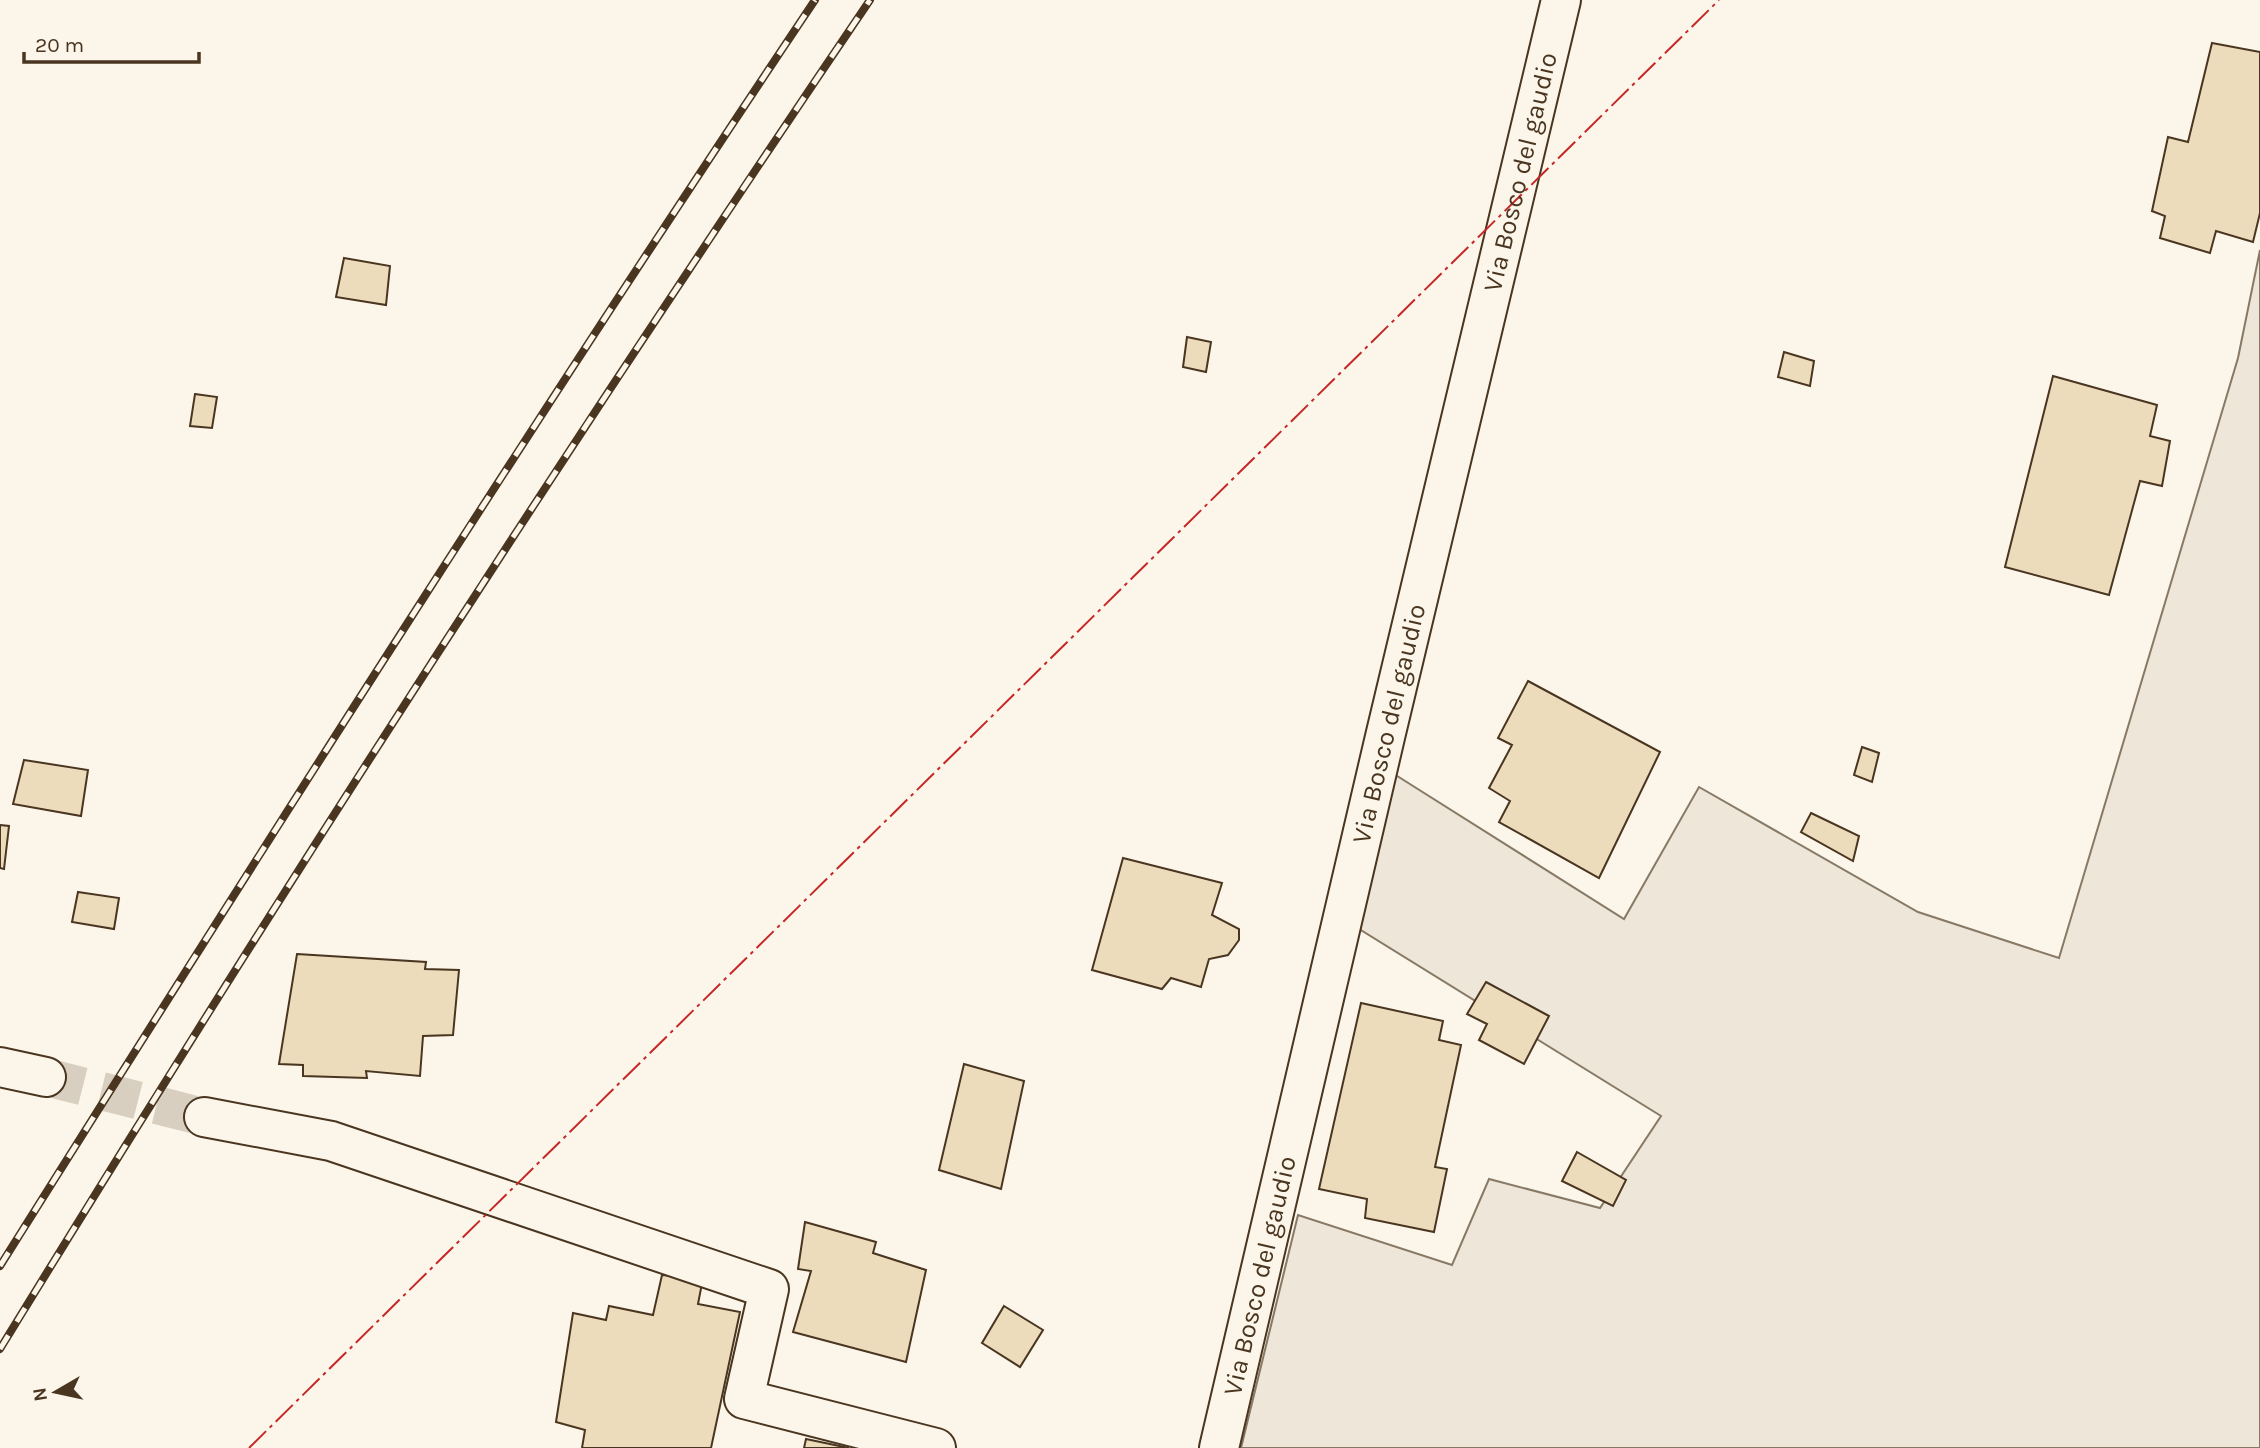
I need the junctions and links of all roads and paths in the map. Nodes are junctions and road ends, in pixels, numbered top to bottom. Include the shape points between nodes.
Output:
1 (1561, 0) edge
2 (0, 1067) edge
3 (46, 1077) tunnel mouth
4 (204, 1116) tunnel mouth
5 (936, 1448) edge
6 (1219, 1448) edge

1 - 6 street, Via Bosco del gaudio
2 - 3 street
4 - 5 street via 331,1141 769,1289 744,1399

